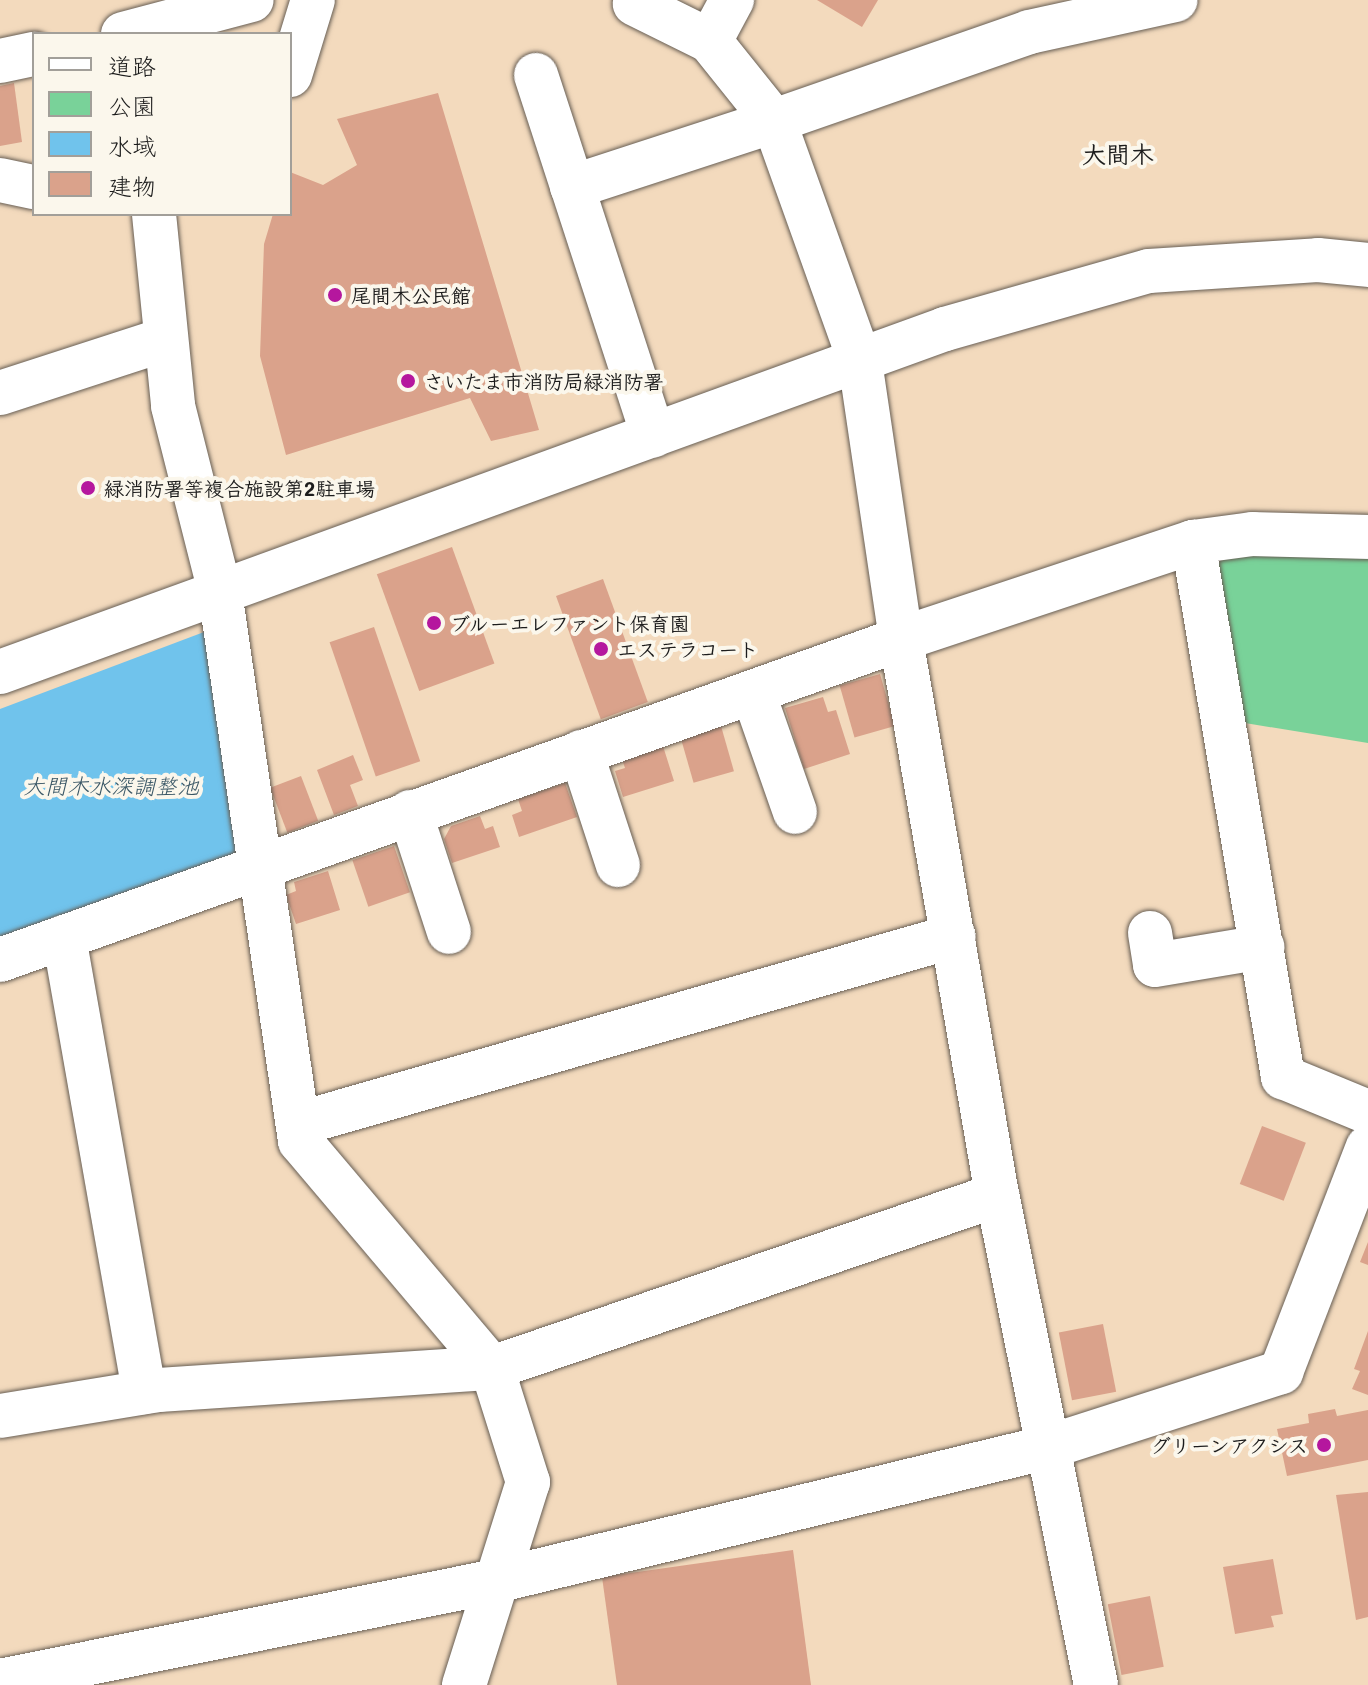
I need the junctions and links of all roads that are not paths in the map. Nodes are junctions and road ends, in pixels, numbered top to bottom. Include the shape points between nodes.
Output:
1 (252, 0) edge
2 (313, 0) edge
3 (732, 0) edge
4 (1176, 0) edge
5 (633, 1) edge
6 (1023, 16) edge
7 (131, 32) edge
8 (710, 41) junction
9 (32, 54) edge
10 (0, 61) edge
11 (292, 68) edge
12 (536, 75) dead end
13 (774, 121) junction
14 (0, 180) edge
15 (32, 187) edge
16 (572, 187) junction
17 (154, 216) edge
18 (1368, 265) edge
19 (163, 340) junction
20 (860, 361) junction
21 (0, 393) edge
22 (653, 435) junction
23 (1368, 537) edge
24 (1193, 542) junction
25 (220, 592) junction
26 (901, 639) junction
27 (0, 672) edge
28 (753, 692) junction
29 (581, 752) junction
30 (410, 812) junction
31 (795, 812) dead end
32 (618, 865) dead end
33 (261, 869) junction
34 (449, 932) dead end
35 (1150, 933) dead end
36 (954, 936) junction
37 (64, 937) junction
38 (1262, 947) junction
39 (0, 960) edge
40 (1368, 1112) edge
41 (298, 1124) junction
42 (1368, 1147) edge
43 (997, 1195) junction
44 (492, 1368) junction
45 (144, 1392) junction
46 (0, 1416) edge
47 (1048, 1447) junction
48 (496, 1581) junction
49 (0, 1681) edge
50 (464, 1685) edge
51 (1096, 1685) edge

1 - 7 street
2 - 11 street
3 - 8 street
4 - 6 street
5 - 8 street
6 - 13 street
8 - 13 street
9 - 10 street
12 - 16 street
13 - 16 street
13 - 20 street
14 - 15 street
16 - 22 street
17 - 19 street
18 - 20 street via 1318,260 1149,271 945,329
19 - 21 street
19 - 25 street via 180,440
20 - 22 street
20 - 26 street
22 - 25 street
23 - 24 street via 1252,534
24 - 26 street
24 - 38 street
25 - 27 street
25 - 33 street
26 - 28 street
26 - 36 street
28 - 29 street
28 - 31 street
29 - 30 street
29 - 32 street
30 - 33 street
30 - 34 street
33 - 37 street
33 - 41 street
35 - 38 street via 1155,965
36 - 41 street
36 - 43 street
37 - 39 street
37 - 45 street
38 - 40 street via 1283,1077
41 - 44 street via 300,1141
42 - 47 street via 1281,1372
43 - 44 street
43 - 47 street
44 - 45 street
44 - 48 street via 528,1482
45 - 46 street
47 - 48 street
47 - 51 street
48 - 49 street
48 - 50 street

